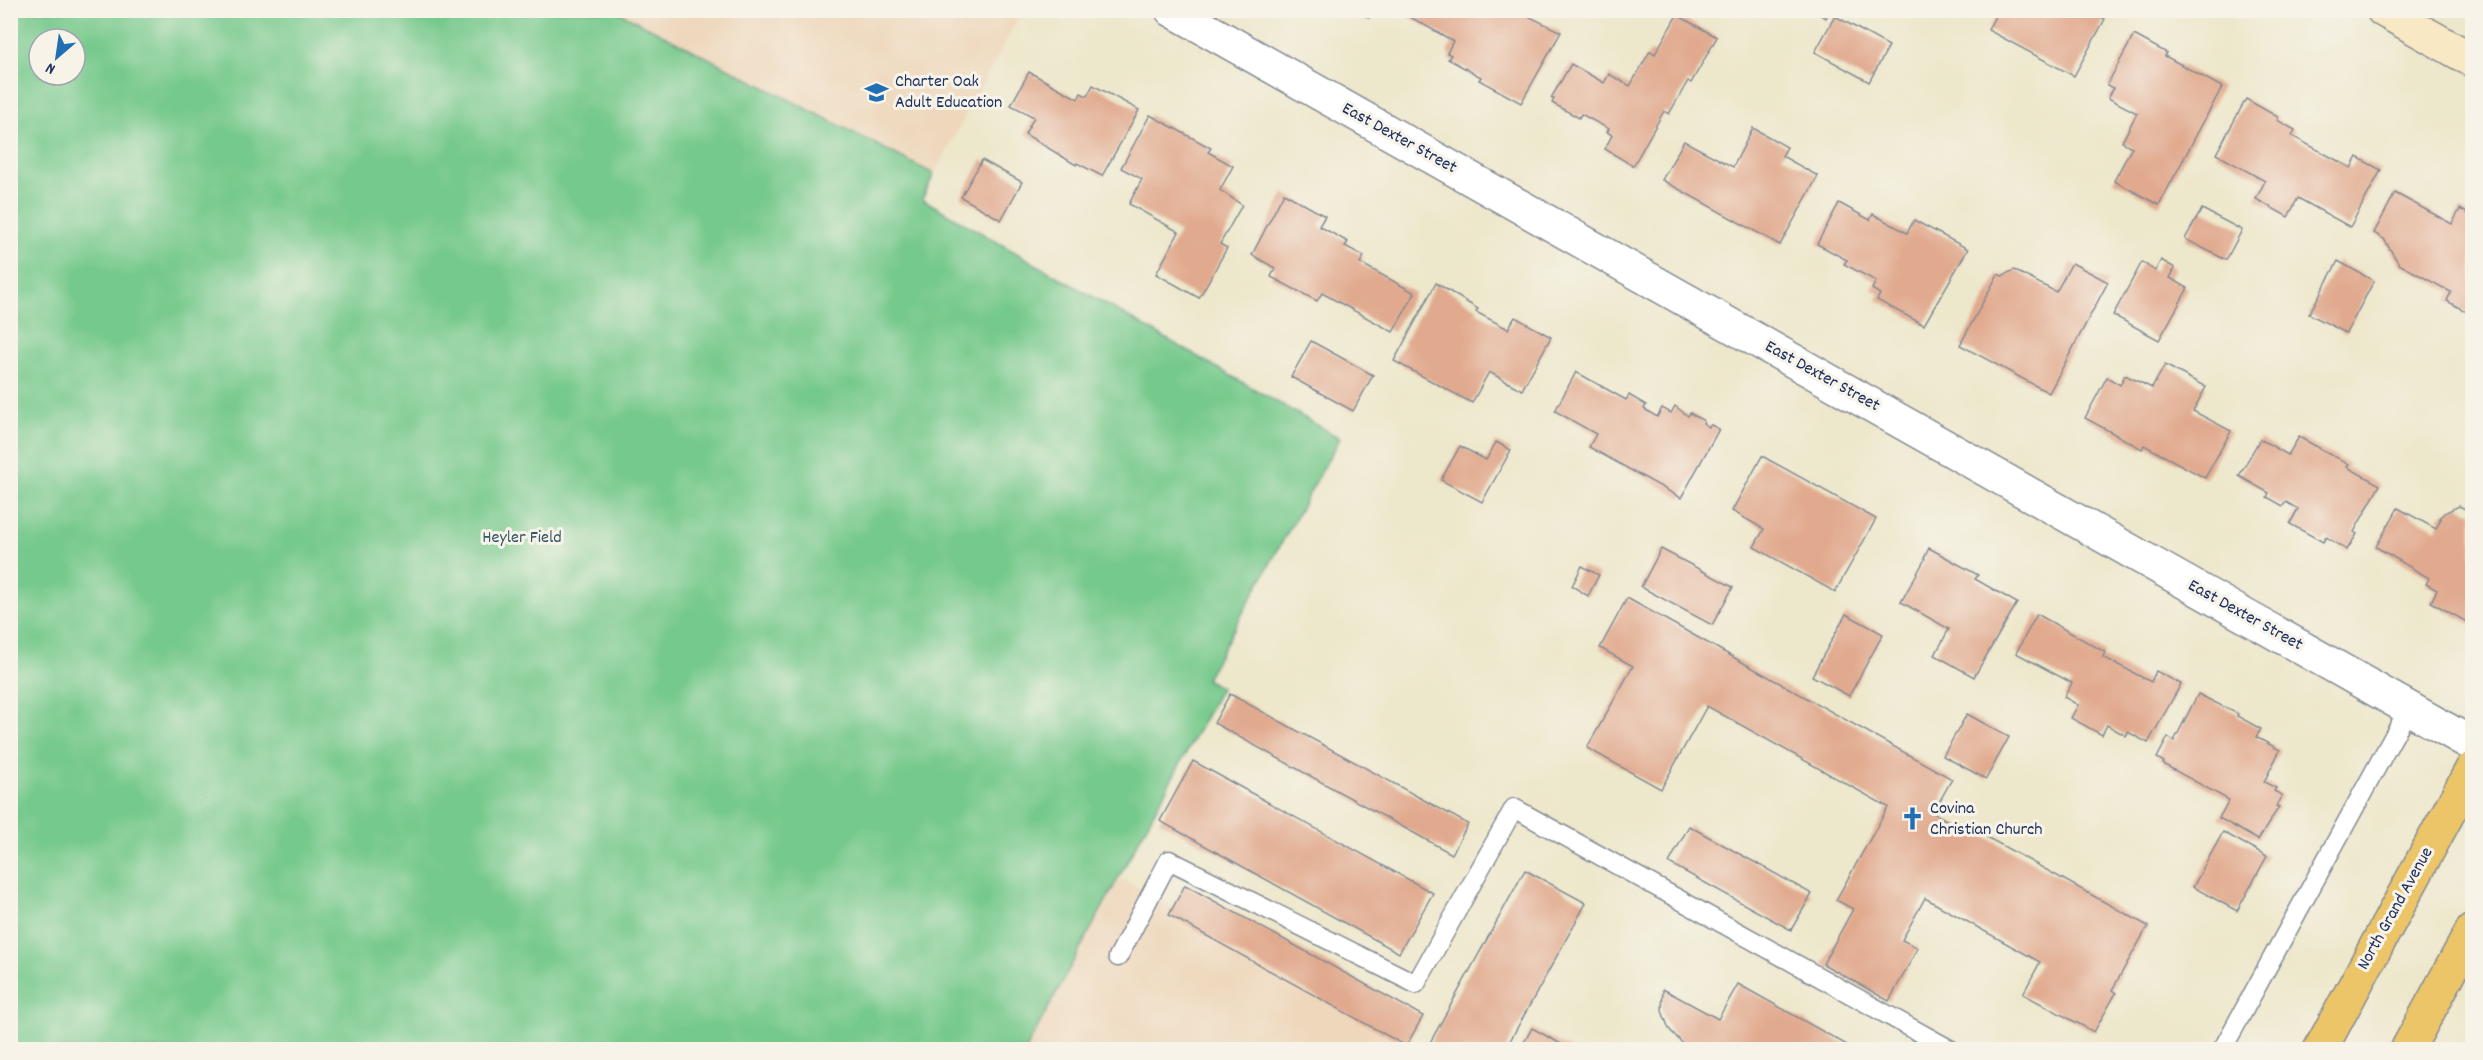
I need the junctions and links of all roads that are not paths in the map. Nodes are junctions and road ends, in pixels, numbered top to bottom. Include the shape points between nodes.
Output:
1 (1172, 10) edge
2 (2384, 10) edge
3 (2472, 60) edge
4 (2409, 708) junction
5 (2472, 744) edge
6 (2472, 770) edge
7 (2472, 931) edge
8 (1118, 957) dead end
9 (1952, 1050) edge
10 (2222, 1050) edge
11 (2320, 1050) edge
12 (2407, 1050) edge

1 - 4 street, East Dexter Street
2 - 3 street
4 - 5 street, East Dexter Street
4 - 10 lane
6 - 11 main road, North Grand Avenue
7 - 12 main road
8 - 9 lane via 1169,860 1416,984 1514,808

